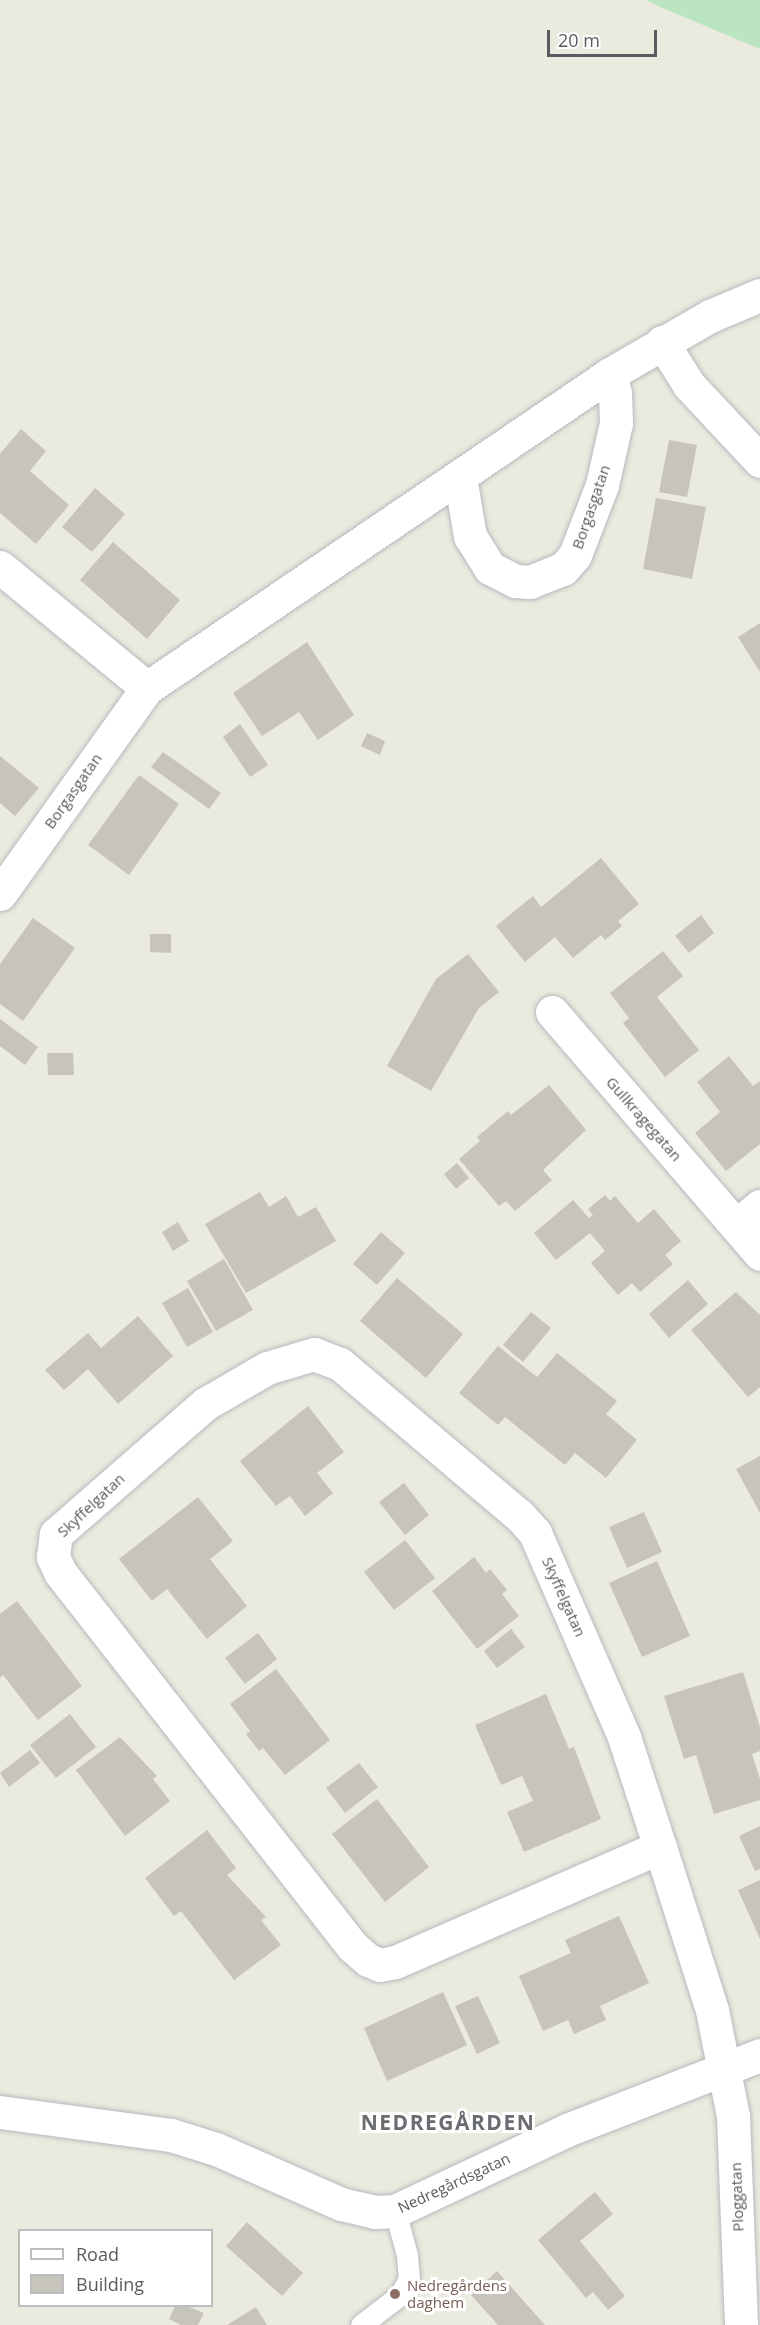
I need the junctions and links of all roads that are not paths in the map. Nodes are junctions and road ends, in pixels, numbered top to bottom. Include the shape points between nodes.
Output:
1 (760, 295) edge
2 (662, 342) junction
3 (610, 374) junction
4 (760, 461) edge
5 (460, 477) junction
6 (0, 567) edge
7 (147, 688) junction
8 (0, 894) edge
9 (552, 1012) dead end
10 (748, 1216) edge
11 (760, 1254) edge
12 (660, 1847) junction
13 (760, 2055) edge
14 (727, 2070) junction
15 (0, 2112) edge
16 (395, 2211) junction
17 (361, 2325) edge
18 (741, 2325) edge

1 - 2 street, Borgasgatan
2 - 3 street, Borgasgatan
2 - 4 street via 688,385
3 - 5 street, Borgasgatan
3 - 5 street, Borgasgatan via 616,423 602,485 575,555 563,569 530,582 515,581 490,568 470,536
5 - 7 street, Borgasgatan
6 - 7 street
7 - 8 street, Borgasgatan
9 - 10 street, Gullkragegatan
10 - 11 street, Gullkragegatan
12 - 12 street, Skyffelgatan via 601,1679 535,1533 519,1515 327,1357 308,1355 285,1361 205,1404 56,1534 53,1557 60,1572 352,1946 368,1960 380,1965 396,1962
12 - 14 street, Skyffelgatan
13 - 14 street, Nedregårdsgatan
14 - 16 street, Nedregårdsgatan via 567,2130
14 - 18 street, Ploggatan via 736,2163
15 - 16 street, Nedregårdsgatan via 171,2135 216,2149 341,2204 375,2212
16 - 17 lane via 409,2279 400,2295

